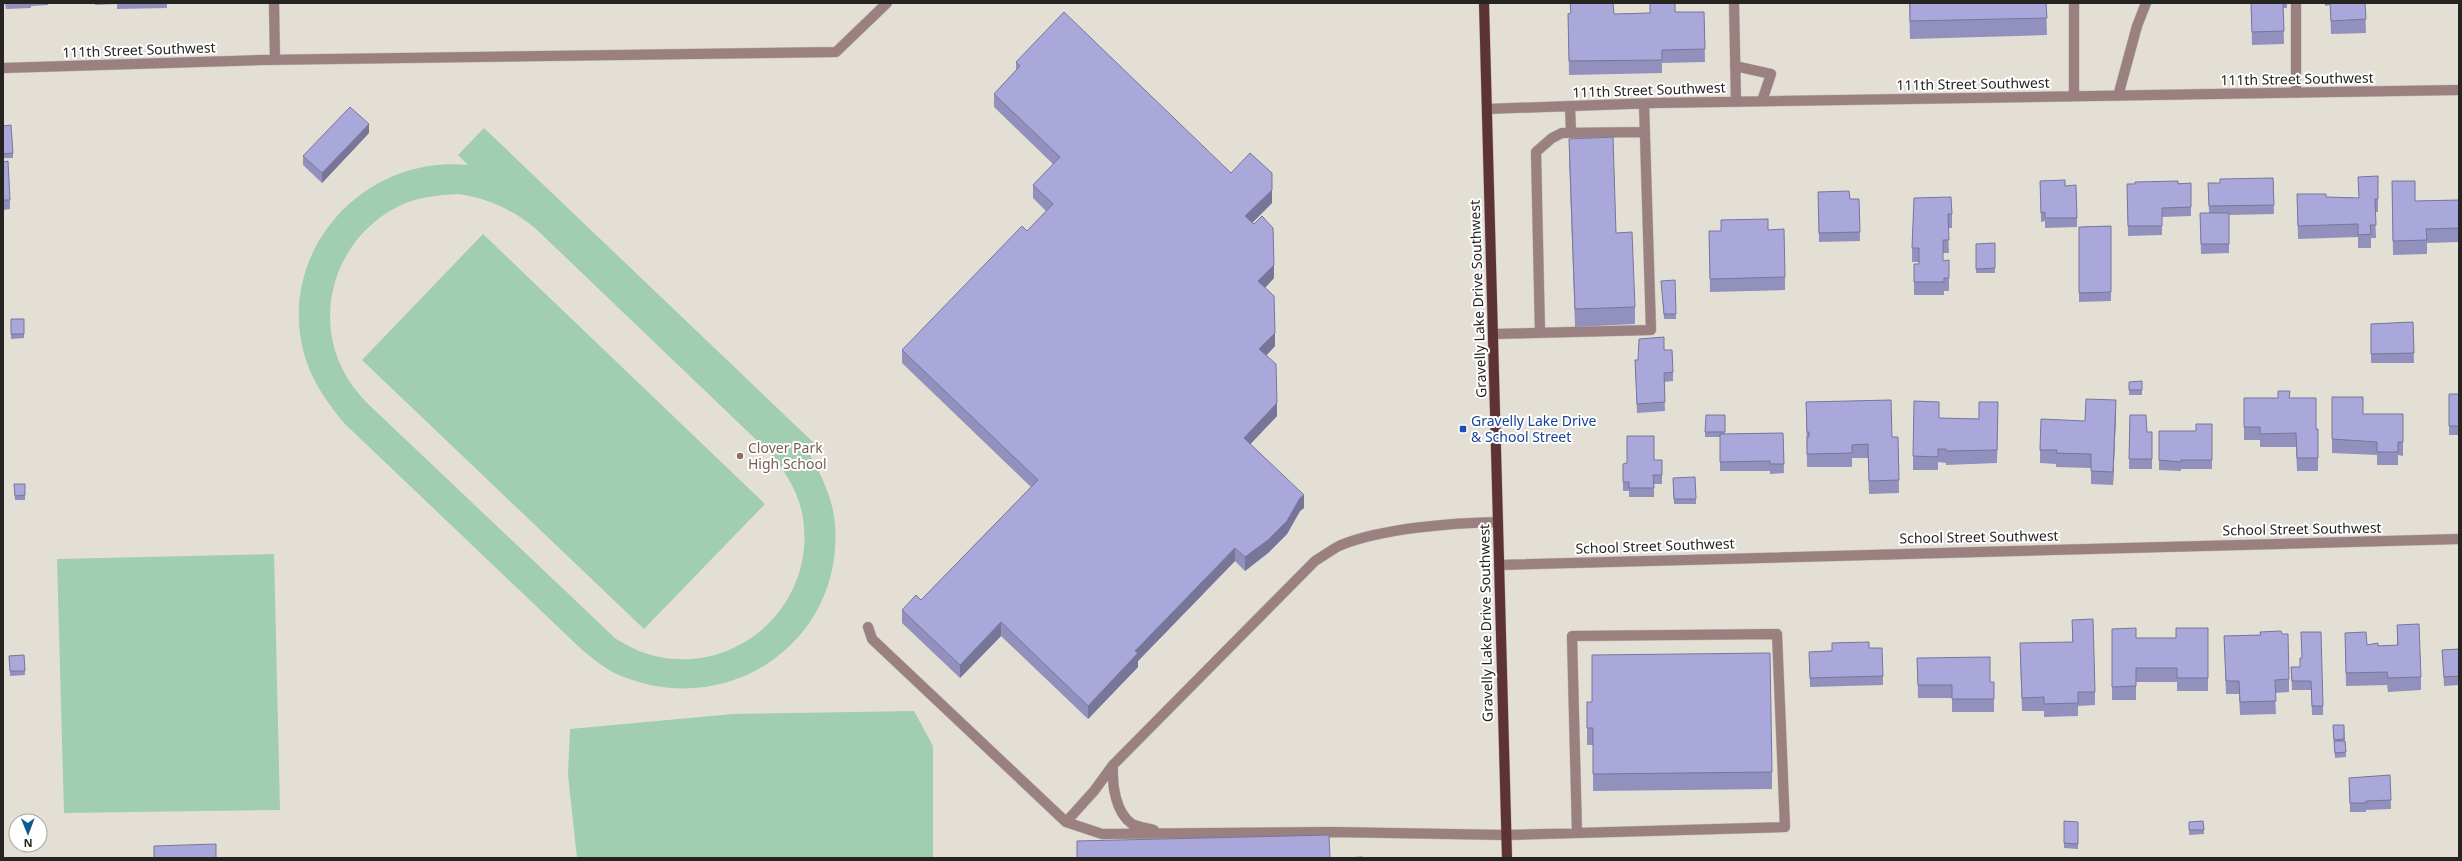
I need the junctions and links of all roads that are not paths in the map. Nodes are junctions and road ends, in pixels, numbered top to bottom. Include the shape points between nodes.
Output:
1 (274, 3) edge
2 (887, 3) edge
3 (1484, 3) edge
4 (1734, 3) edge
5 (2074, 3) edge
6 (2146, 3) edge
7 (2296, 3) edge
8 (275, 60) junction
9 (1735, 66) junction
10 (3, 68) edge
11 (2459, 90) edge
12 (2296, 93) junction
13 (2074, 96) junction
14 (2118, 96) junction
15 (1762, 101) junction
16 (1736, 102) junction
17 (1644, 104) junction
18 (1570, 106) junction
19 (1487, 109) junction
20 (1645, 132) junction
21 (1571, 133) junction
22 (1540, 333) junction
23 (1493, 334) junction
24 (1498, 522) junction
25 (2459, 539) edge
26 (1499, 565) junction
27 (868, 627) dead end
28 (1113, 765) junction
29 (1066, 822) junction
30 (1161, 833) junction
31 (1578, 833) junction
32 (1506, 835) junction
33 (1507, 858) edge

1 - 8 street
2 - 8 street, 111th Street Southwest via 836,52
3 - 19 main road, Gravelly Lake Drive Southwest
4 - 9 street
5 - 13 street
6 - 14 street
7 - 12 street
8 - 10 street, 111th Street Southwest
9 - 15 street via 1771,74
9 - 16 street
11 - 12 street, 111th Street Southwest
12 - 14 street, 111th Street Southwest
13 - 14 street, 111th Street Southwest
13 - 15 street, 111th Street Southwest
15 - 16 street, 111th Street Southwest
16 - 17 street, 111th Street Southwest
17 - 18 street, 111th Street Southwest
17 - 20 street
18 - 19 street, 111th Street Southwest
18 - 21 street
19 - 23 main road, Gravelly Lake Drive Southwest
20 - 21 street
20 - 22 street via 1651,330
21 - 22 street via 1562,133 1552,138 1536,152
22 - 23 street
23 - 24 main road, Gravelly Lake Drive Southwest
24 - 26 main road, Gravelly Lake Drive Southwest
24 - 28 street via 1455,523 1371,537 1341,546 1315,561
25 - 26 street, School Street Southwest
26 - 32 main road, Gravelly Lake Drive Southwest
27 - 29 street via 872,639
28 - 29 street
28 - 30 street via 1112,779 1116,802 1132,824
29 - 30 street via 1102,834
30 - 32 street
31 - 31 street via 1784,827 1777,634 1572,636
31 - 32 street
32 - 33 main road, Gravelly Lake Drive Southwest

